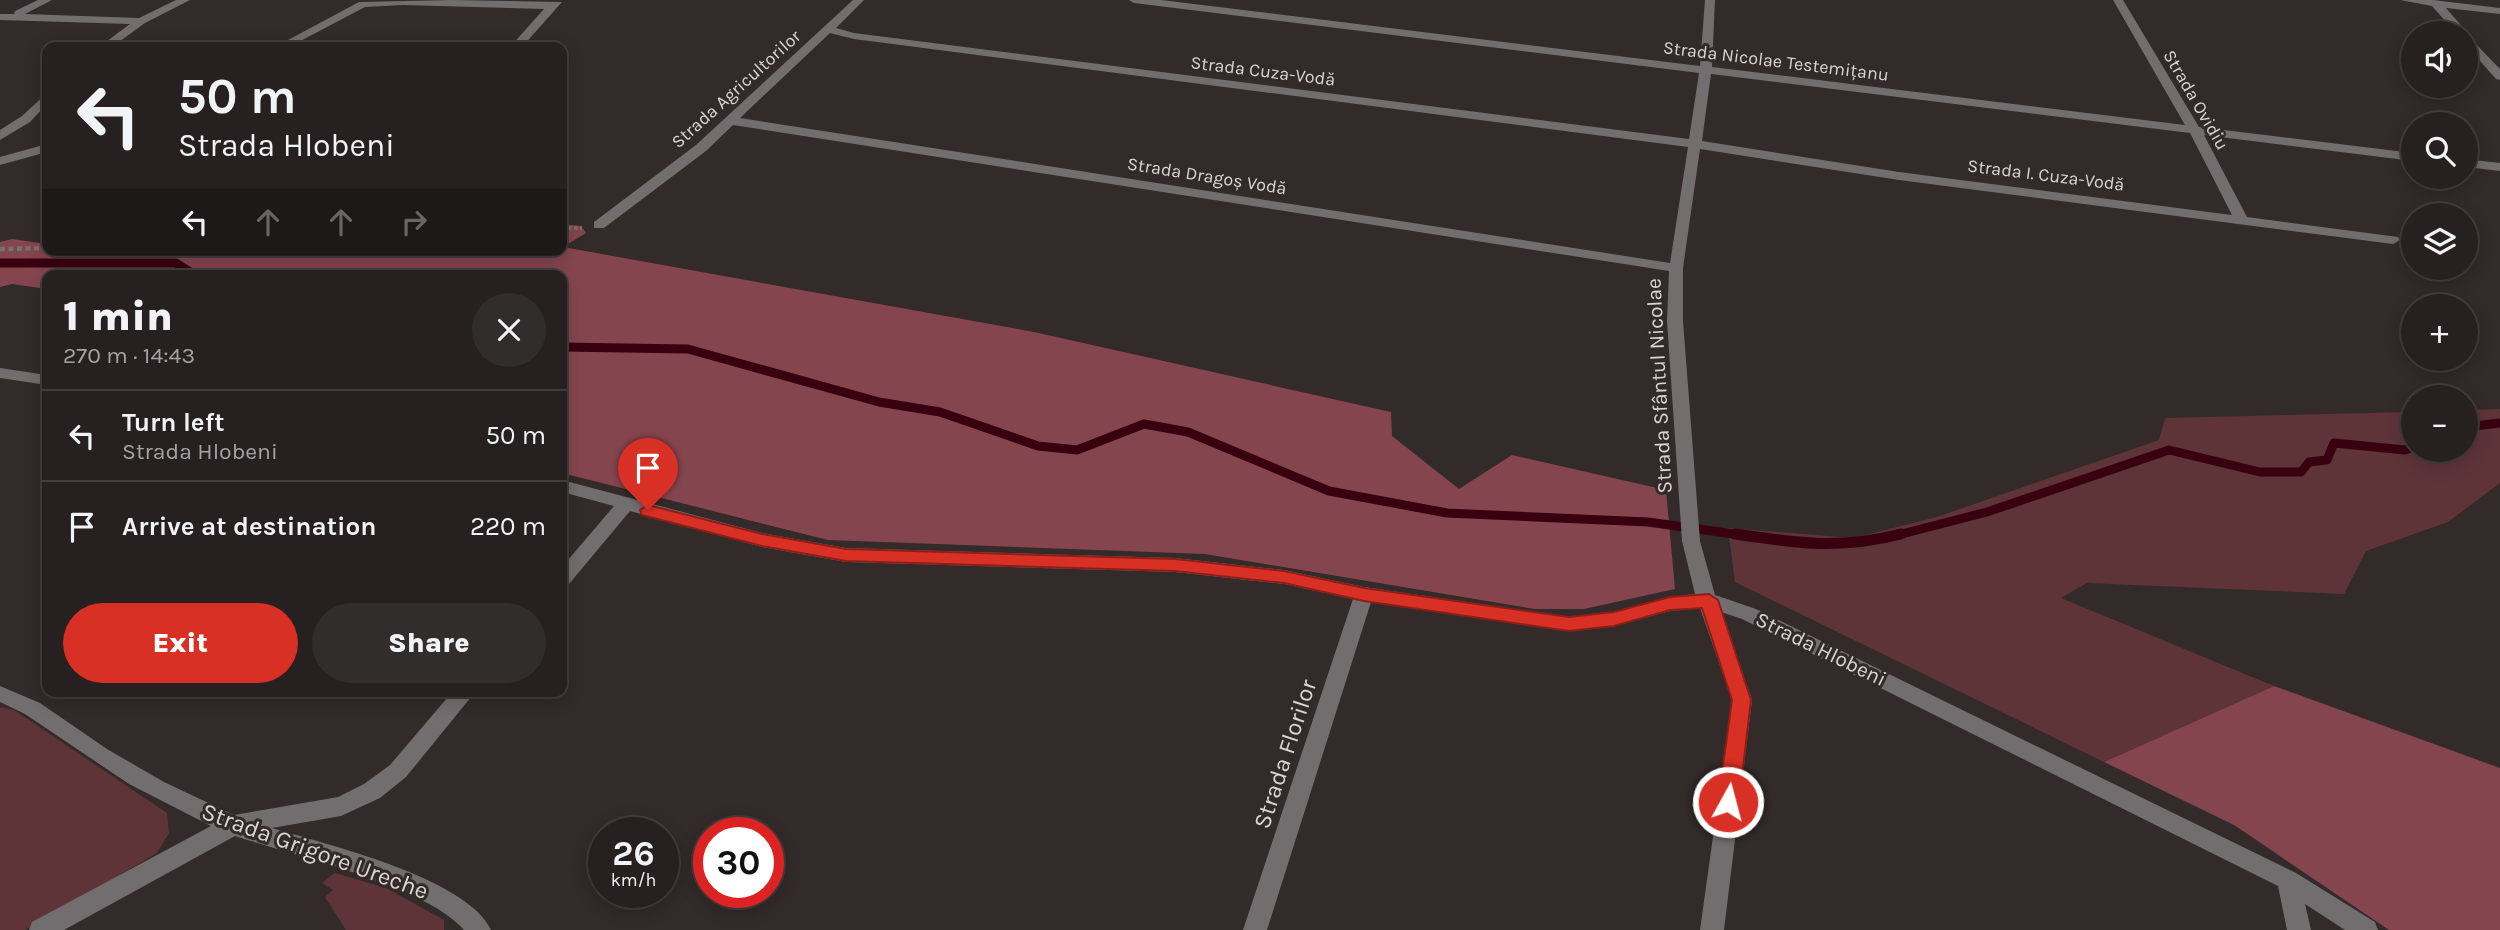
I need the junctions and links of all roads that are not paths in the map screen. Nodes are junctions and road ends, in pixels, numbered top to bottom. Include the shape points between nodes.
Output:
1 (47, 0) edge
2 (185, 0) edge
3 (859, 0) edge
4 (1134, 0) edge
5 (1710, 0) edge
6 (2118, 0) edge
7 (2404, 0) edge
8 (556, 3) edge
9 (2436, 4) junction
10 (2500, 11) edge
11 (3, 19) edge
12 (141, 21) junction
13 (2451, 21) edge
14 (827, 29) junction
15 (112, 42) edge
16 (291, 42) edge
17 (521, 42) edge
18 (2478, 51) edge
19 (1706, 69) junction
20 (2500, 76) edge
21 (42, 102) edge
22 (732, 121) junction
23 (2195, 131) junction
24 (0, 136) edge
25 (1695, 144) junction
26 (42, 149) edge
27 (25, 152) junction
28 (0, 155) edge
29 (2401, 156) edge
30 (0, 161) edge
31 (2478, 164) edge
32 (2500, 167) edge
33 (2242, 220) junction
34 (599, 225) dead end
35 (2393, 240) dead end
36 (1676, 268) junction
37 (0, 373) edge
38 (42, 379) edge
39 (567, 487) edge
40 (625, 505) junction
41 (567, 573) edge
42 (1364, 594) junction
43 (1709, 600) junction
44 (0, 694) edge
45 (461, 697) edge
46 (234, 825) junction
47 (2288, 880) junction
48 (41, 930) edge
49 (479, 930) edge
50 (1255, 930) edge
51 (1712, 930) edge
52 (2299, 930) edge
53 (2365, 930) edge

1 - 11 street
2 - 12 street
3 - 14 street, Strada Agricultorilor
4 - 19 street, Strada Nicolae Testemițanu
5 - 19 street, Strada Sfântul Nicolae
6 - 23 street, Strada Ovidiu
7 - 9 street
8 - 16 street via 363,4
8 - 17 street
9 - 10 street
9 - 13 street
11 - 12 street
12 - 15 street
14 - 22 street, Strada Agricultorilor
14 - 25 street, Strada Cuza-Vodă
18 - 20 street
19 - 23 street, Strada Nicolae Testemițanu
19 - 25 street, Strada Sfântul Nicolae
21 - 24 street
22 - 34 street, Strada Agricultorilor
22 - 36 street, Strada Dragoș Vodă
23 - 29 street, Strada Nicolae Testemițanu
23 - 33 street, Strada Ovidiu
25 - 33 street, Strada I. Cuza-Vodă via 1899,176
25 - 36 street, Strada Sfântul Nicolae
26 - 27 street
27 - 28 street
27 - 30 street
31 - 32 street
33 - 35 street, Strada I. Cuza-Vodă
36 - 43 street, Strada Sfântul Nicolae via 1675,321 1688,513 1691,541
37 - 38 street
39 - 40 street, Strada Hlobeni
40 - 41 street
40 - 42 street, Strada Hlobeni via 762,540 846,555 1175,565 1284,577
42 - 43 street, Strada Hlobeni via 1569,624
42 - 50 street, Strada Florilor
43 - 47 street, Strada Hlobeni via 1749,614
43 - 51 street, Strada Sfântul Nicolae via 1742,700
44 - 46 street, Strada Grigore Ureche via 17,698 156,790
45 - 46 street via 398,771 372,791 341,806
46 - 48 street
46 - 49 street, Strada Grigore Ureche via 415,886 451,902 474,918
47 - 52 street
47 - 53 street, Strada Hlobeni

